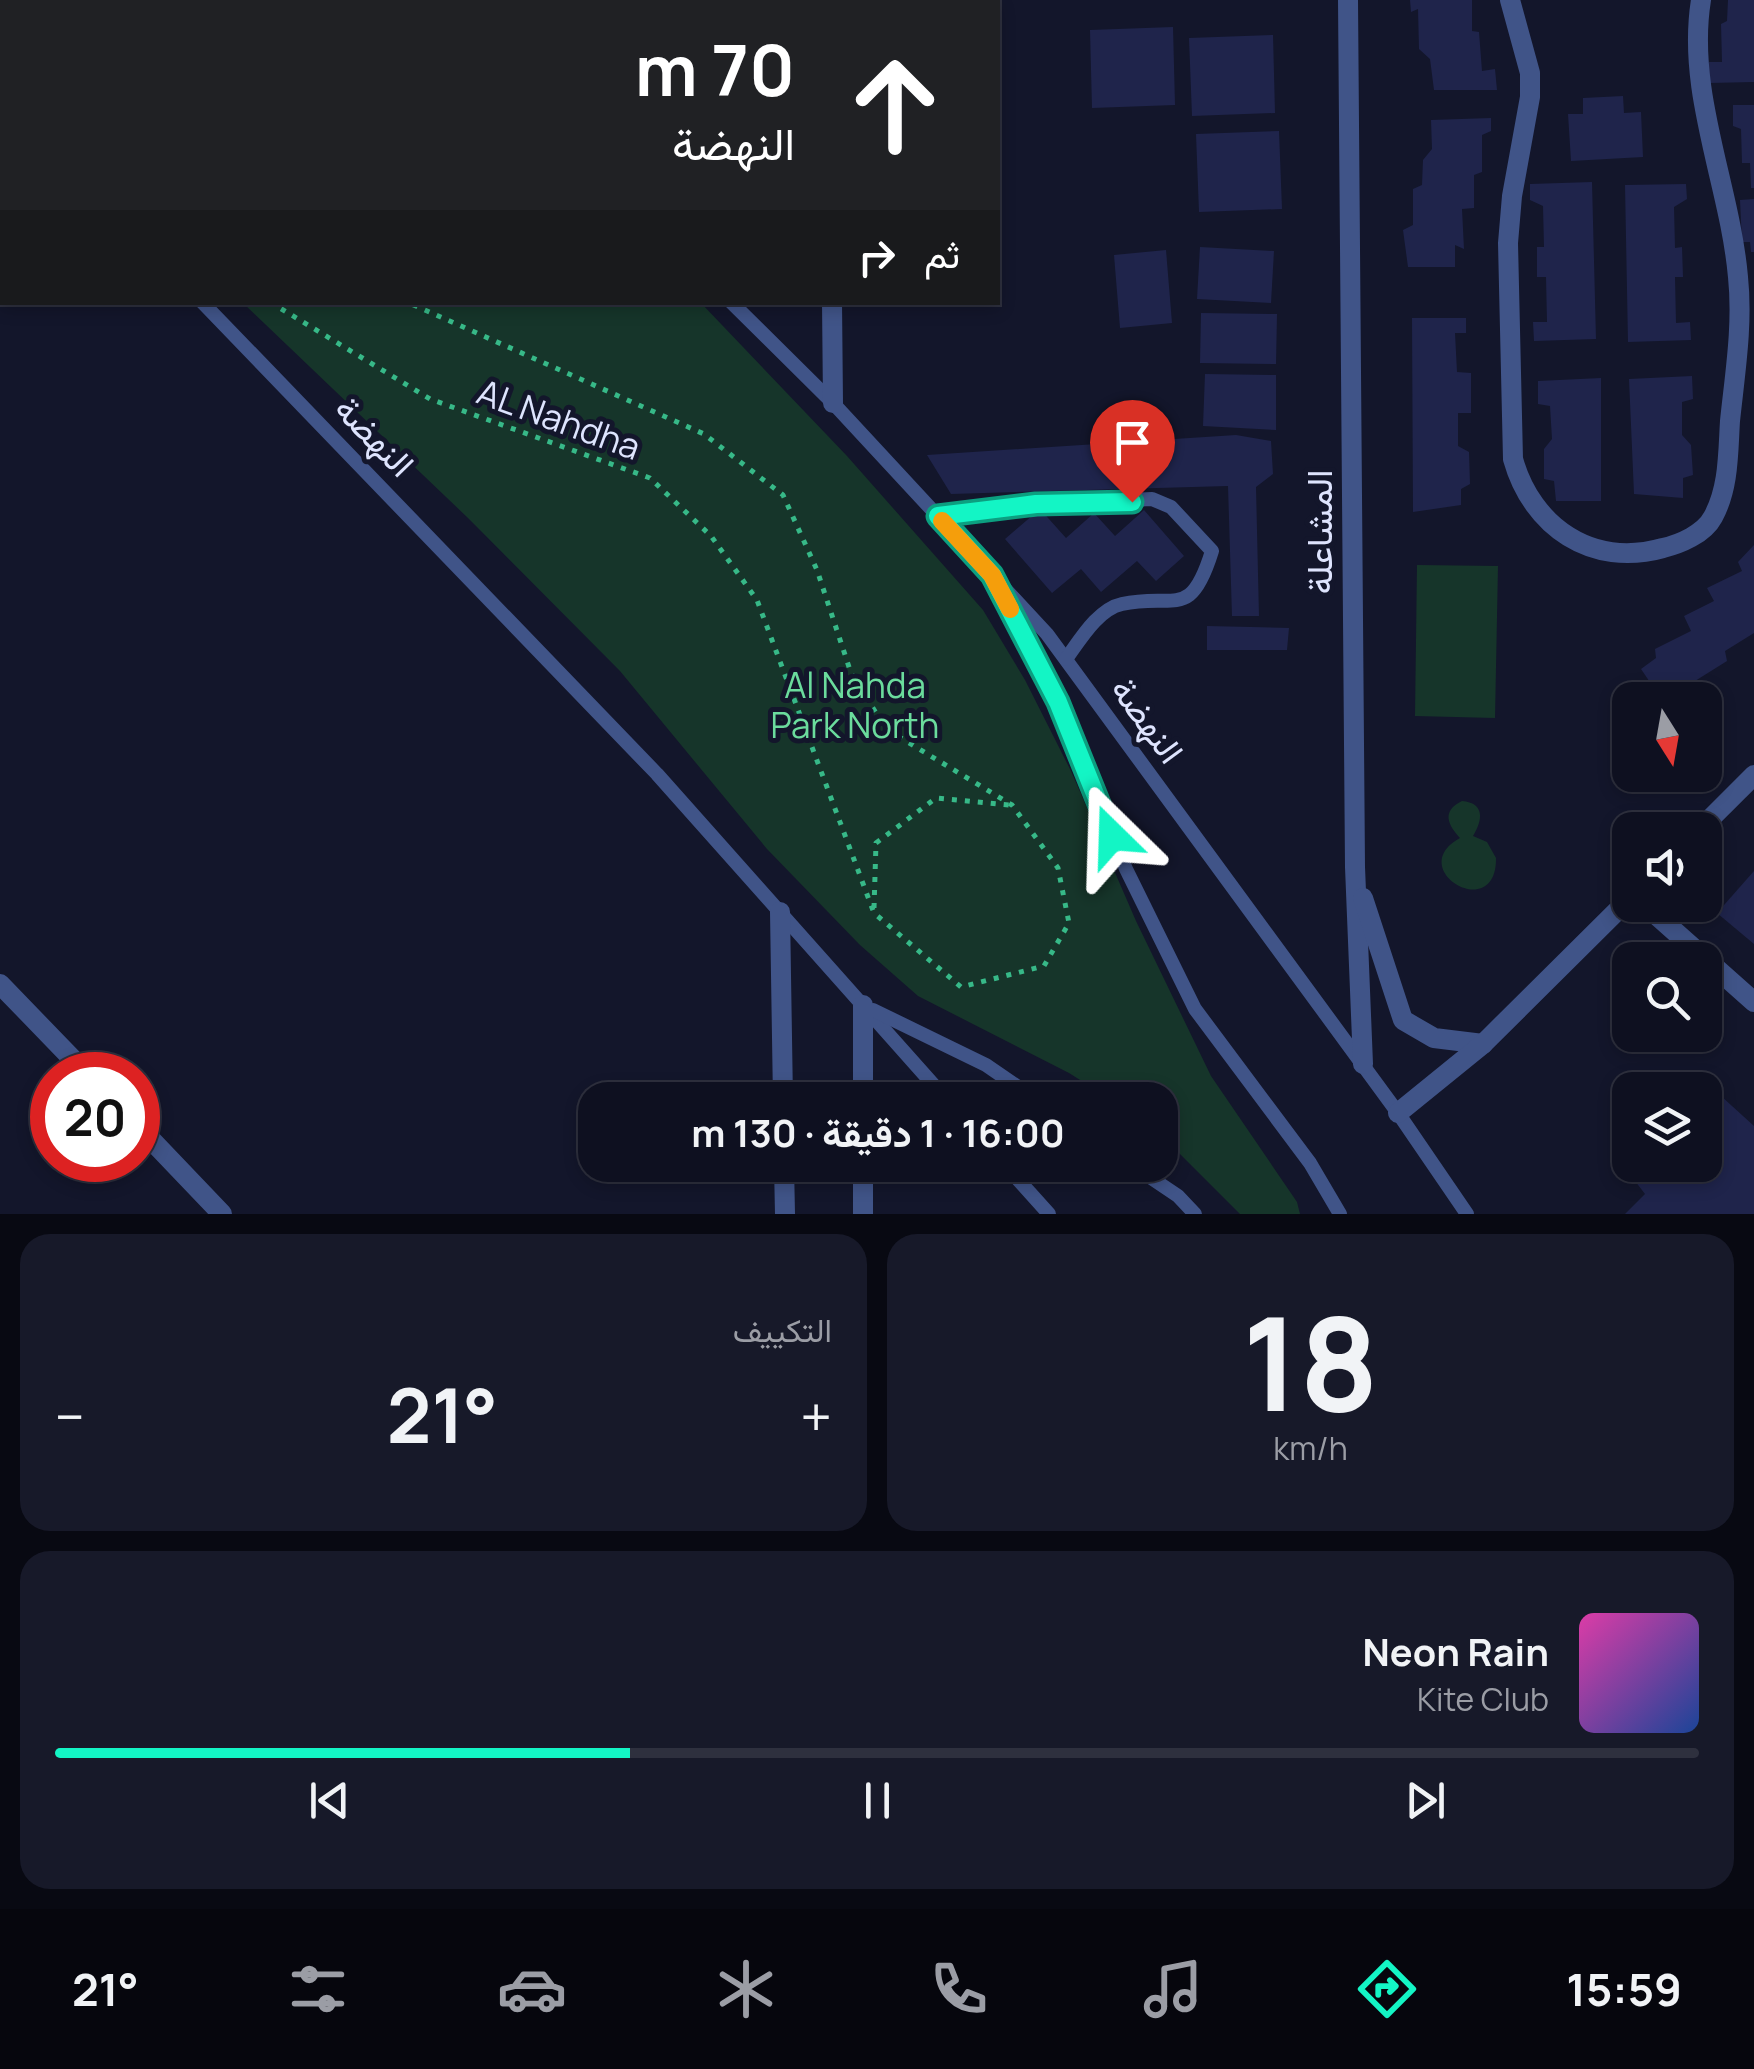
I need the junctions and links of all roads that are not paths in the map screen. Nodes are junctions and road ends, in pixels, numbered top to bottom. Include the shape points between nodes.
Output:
1 (1348, 0) edge
2 (1510, 0) edge
3 (1701, 0) edge
4 (1746, 274) edge
5 (205, 305) edge
6 (734, 305) edge
7 (832, 305) edge
8 (1747, 313) edge
9 (833, 403) junction
10 (938, 516) junction
11 (992, 575) junction
12 (1066, 659) junction
13 (1754, 776) edge
14 (1717, 812) edge
15 (1354, 867) junction
16 (780, 912) junction
17 (1612, 916) edge
18 (1663, 922) edge
19 (0, 984) edge
20 (1754, 1002) edge
21 (863, 1006) junction
22 (1483, 1044) junction
23 (66, 1052) edge
24 (1363, 1064) junction
25 (783, 1082) edge
26 (863, 1082) edge
27 (932, 1082) edge
28 (1011, 1082) edge
29 (1398, 1113) junction
30 (160, 1149) edge
31 (784, 1182) edge
32 (863, 1182) edge
33 (1021, 1182) edge
34 (1157, 1182) edge
35 (222, 1214) edge
36 (785, 1214) edge
37 (863, 1214) edge
38 (1049, 1214) edge
39 (1195, 1214) edge
40 (1340, 1214) edge
41 (1467, 1214) edge

1 - 15 street, المشاعلة
2 - 8 street via 1530,73 1508,244 1513,458 1520,486 1536,509 1576,542 1608,554 1682,543 1711,522 1724,492
3 - 4 street via 1696,55
4 - 8 street
5 - 16 lane, النهضة via 643,760
6 - 9 lane, النهضة
7 - 9 street
9 - 10 lane, النهضة
10 - 11 lane, النهضة
10 - 12 lane via 1152,499 1170,507 1212,550 1202,582 1177,602 1119,604
11 - 12 lane, النهضة
11 - 40 lane via 1058,702 1126,869 1195,1009
12 - 24 lane, النهضة
13 - 14 street
15 - 22 street via 1403,1020 1434,1038
15 - 24 street, المشاعلة
16 - 21 lane, النهضة
16 - 25 street
17 - 22 street
18 - 20 street
19 - 23 street
21 - 26 street
21 - 27 lane, النهضة
21 - 28 lane
22 - 29 street
24 - 29 lane, النهضة
29 - 41 lane, النهضة
30 - 35 street
31 - 36 street
32 - 37 street
33 - 38 lane
34 - 39 lane

